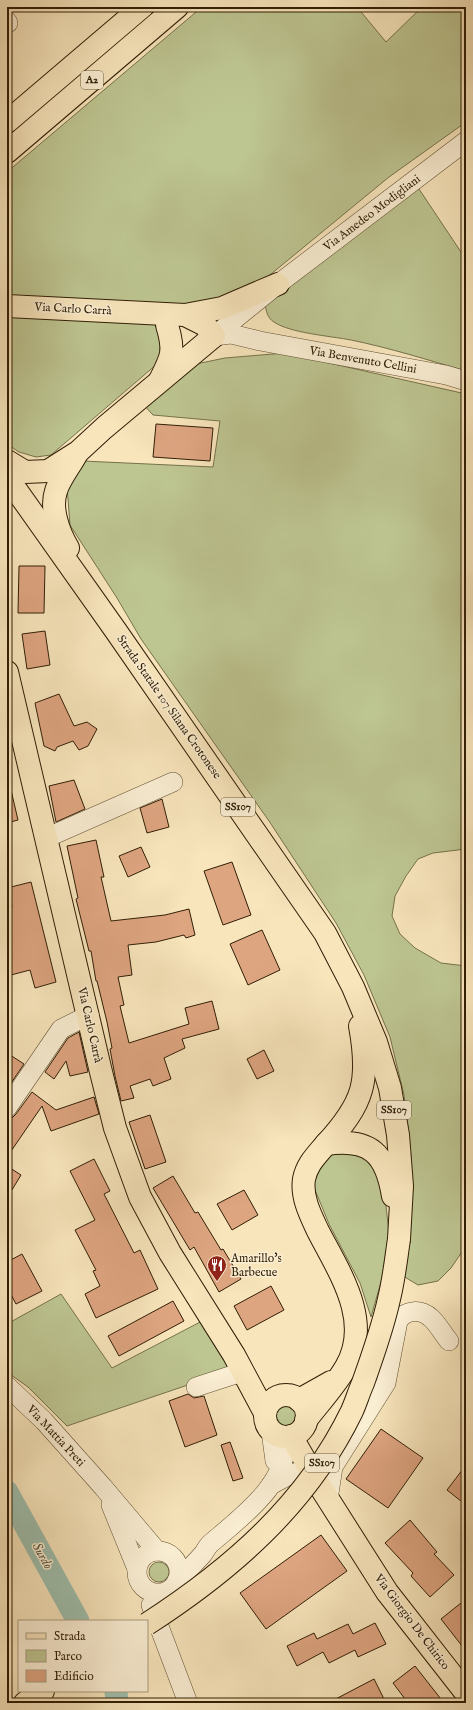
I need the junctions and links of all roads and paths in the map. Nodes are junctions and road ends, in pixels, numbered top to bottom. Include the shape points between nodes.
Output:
1 (142, 7) edge
2 (177, 7) edge
3 (7, 122) edge
4 (466, 141) edge
5 (7, 152) edge
6 (278, 284) junction
7 (7, 306) edge
8 (241, 314) junction
9 (176, 320) junction
10 (214, 336) junction
11 (260, 341) junction
12 (188, 357) junction
13 (160, 380) junction
14 (466, 381) edge
15 (78, 452) junction
16 (7, 461) edge
17 (7, 477) edge
18 (116, 631) junction
19 (7, 672) edge
20 (12, 723) edge
21 (173, 782) dead end
22 (46, 838) junction
23 (353, 987) junction
24 (88, 1015) junction
25 (7, 1108) edge
26 (326, 1144) junction
27 (399, 1239) junction
28 (449, 1341) dead end
29 (238, 1363) junction
30 (7, 1386) edge
31 (196, 1386) dead end
32 (288, 1420) junction
33 (310, 1470) junction
34 (271, 1485) junction
35 (103, 1487) junction
36 (324, 1494) junction
37 (209, 1545) junction
38 (160, 1551) junction
39 (137, 1569) junction
40 (162, 1587) junction
41 (148, 1623) edge
42 (42, 1692) edge
43 (466, 1693) edge
44 (25, 1703) edge
45 (188, 1703) edge

1 - 3 main road, A2
2 - 5 main road, A2
4 - 6 street, Via Amedeo Modigliani
6 - 8 street, Via Amedeo Modigliani
6 - 9 main road via 222,308
7 - 9 main road, Via Carlo Carrà via 140,312
8 - 10 street, Via Amedeo Modigliani
8 - 11 street via 249,329
9 - 10 main road, Via Carlo Carrà via 205,325
9 - 13 main road via 171,358
10 - 11 street, Via Benvenuto Cellini via 225,340
10 - 12 main road
11 - 12 street, Via Benvenuto Cellini
11 - 14 street, Via Benvenuto Cellini via 446,375
12 - 13 main road
13 - 15 main road
15 - 16 main road via 48,470 25,472
15 - 18 main road via 56,491 54,510 62,538
17 - 18 main road, Strada Statale 107 Silana Crotonese / SS107
18 - 23 main road, Strada Statale 107 Silana Crotonese / SS107 via 325,933
19 - 20 main road, Via Carlo Carrà
20 - 22 main road, Via Carlo Carrà
21 - 22 street
22 - 24 main road, Via Carlo Carrà
23 - 26 main road via 363,1046 364,1076 358,1102 348,1120
23 - 27 main road, Strada Statale 107 Silana Crotonese / SS107 via 376,1042 390,1088 398,1135 402,1186
24 - 25 street via 61,1029
24 - 29 main road, Via Carlo Carrà via 115,1128 140,1197 170,1254
26 - 27 main road via 361,1144 383,1162 390,1178
26 - 32 main road via 309,1163 304,1180 307,1208 346,1287 355,1310 357,1330 354,1348 347,1366 339,1377
27 - 41 main road, Strada Statale 107 Silana Crotonese / SS107, bridge via 390,1298 374,1355 352,1410 325,1459 290,1506 257,1541 218,1575
28 - 36 street via 425,1314 413,1311 401,1316 386,1383 333,1468
29 - 31 street
29 - 32 main road, Via Carlo Carrà via 268,1388
30 - 35 street, Via Mattia Preti via 44,1421
32 - 33 main road, Via Giorgio De Chirico
32 - 34 street via 275,1459
32 - 36 main road via 309,1447
33 - 34 street via 293,1473
33 - 36 main road, Via Giorgio De Chirico
34 - 37 street via 227,1531
35 - 38 street, Via Mattia Preti
35 - 39 street, Via Mattia Preti
36 - 43 main road, Via Giorgio De Chirico via 387,1592
37 - 38 street via 188,1550
37 - 40 street
38 - 39 street via 144,1556
38 - 40 street, Via Mattia Preti via 175,1560 179,1573
39 - 40 street, Via Mattia Preti via 138,1580
40 - 45 street via 170,1659
42 - 44 main road

